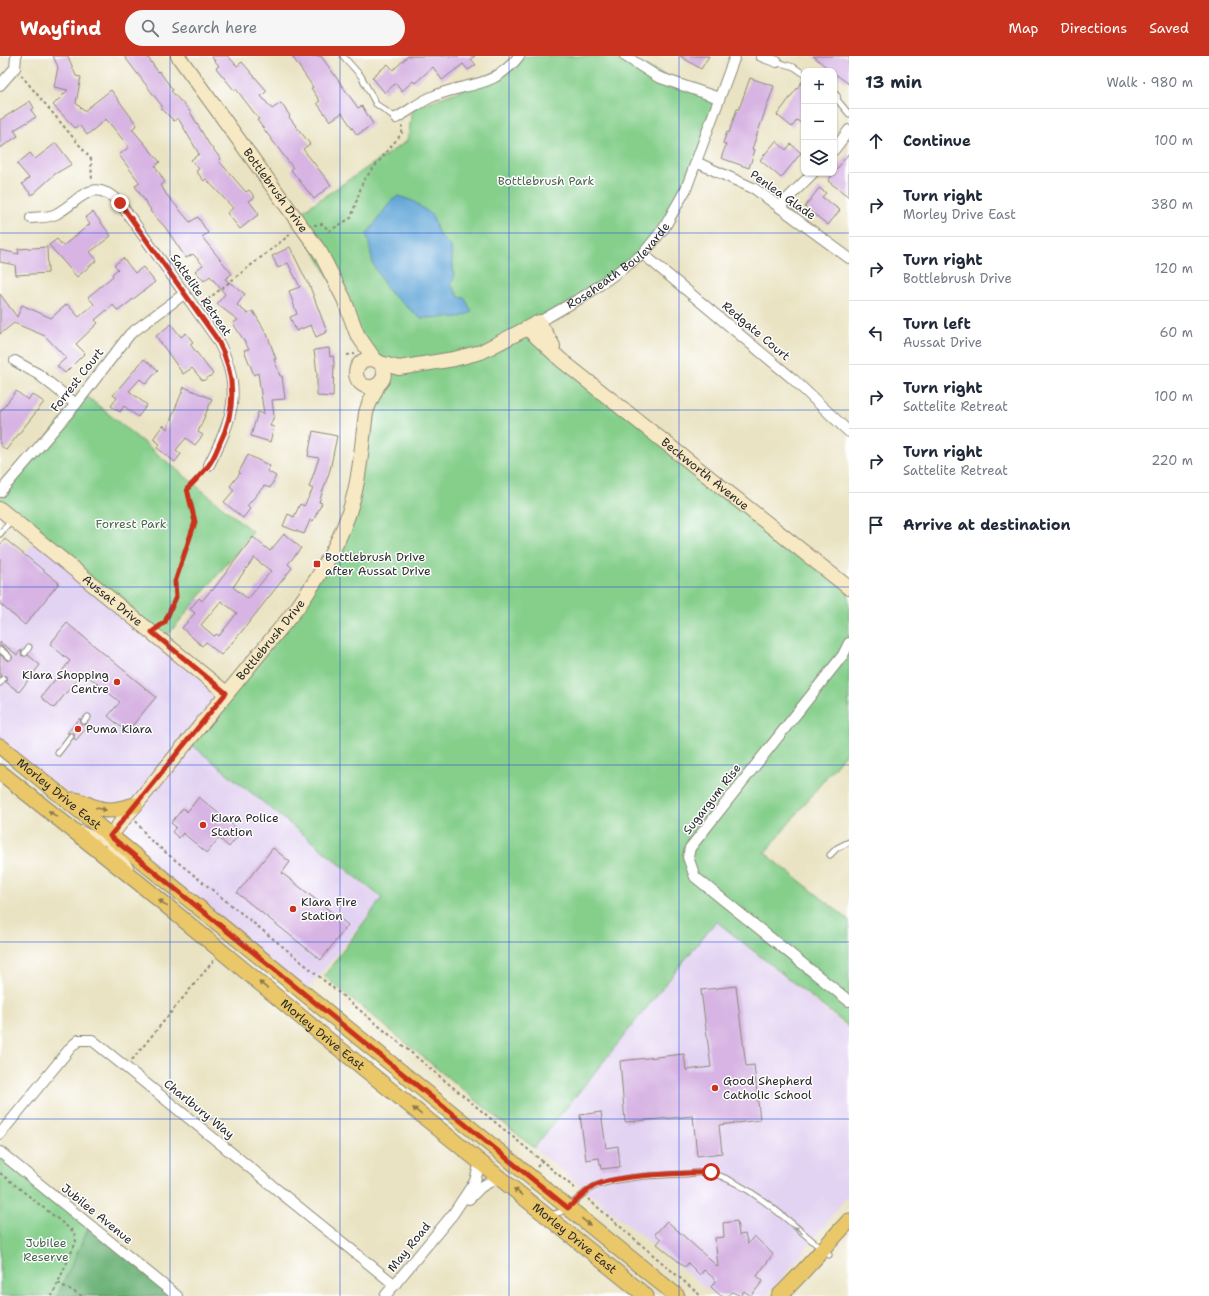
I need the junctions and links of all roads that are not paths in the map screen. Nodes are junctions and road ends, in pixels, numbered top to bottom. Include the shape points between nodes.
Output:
1 (16, 56) edge
2 (178, 56) edge
3 (343, 56) edge
4 (519, 56) edge
5 (625, 56) edge
6 (735, 56) edge
7 (761, 56) edge
8 (636, 59) edge
9 (777, 62) joint
10 (801, 72) edge
11 (0, 85) edge
12 (719, 98) junction
13 (837, 99) edge
14 (849, 114) edge
15 (399, 116) joint
16 (849, 130) edge
17 (837, 146) edge
18 (696, 162) junction
19 (810, 176) edge
20 (779, 207) junction
21 (31, 218) dead end
22 (643, 254) junction
23 (849, 258) edge
24 (184, 294) junction
25 (533, 326) junction
26 (357, 334) junction
27 (15, 361) dead end
28 (378, 361) junction
29 (359, 365) junction
30 (399, 368) junction
31 (359, 381) junction
32 (381, 382) junction
33 (76, 404) junction
34 (366, 412) junction
35 (849, 432) edge
36 (209, 465) road end
37 (0, 492) edge
38 (0, 509) edge
39 (13, 519) junction
40 (0, 534) edge
41 (849, 588) edge
42 (849, 643) edge
43 (29, 647) dead end
44 (1, 650) dead end
45 (25, 653) dead end
46 (9, 656) dead end
47 (226, 693) junction
48 (88, 717) dead end
49 (84, 721) dead end
50 (72, 736) dead end
51 (0, 746) edge
52 (58, 753) dead end
53 (0, 772) edge
54 (67, 800) junction
55 (135, 805) junction
56 (72, 829) junction
57 (110, 836) junction
58 (849, 843) edge
59 (830, 854) dead end
60 (138, 882) junction
61 (198, 908) junction
62 (206, 939) junction
63 (300, 990) junction
64 (849, 1001) edge
65 (303, 1018) junction
66 (0, 1134) edge
67 (0, 1152) edge
68 (480, 1162) junction
69 (499, 1177) junction
70 (568, 1208) junction
71 (453, 1214) junction
72 (544, 1214) junction
73 (849, 1221) edge
74 (849, 1226) edge
75 (825, 1252) junction
76 (395, 1285) junction
77 (177, 1296) edge
78 (386, 1296) edge
79 (646, 1296) edge
80 (677, 1296) edge
81 (779, 1296) edge
82 (792, 1296) edge

1 - 11 street via 16,68
2 - 26 street, Bottlebrush Drive via 302,226 330,270
3 - 15 lane via 361,76 376,104
4 - 15 street via 511,66 497,76 475,86 433,96
5 - 8 street
6 - 12 street, Roseheath Boulevarde
7 - 9 street
8 - 12 street via 658,77
9 - 10 lane
12 - 18 street, Roseheath Boulevarde
13 - 14 lane
16 - 17 street
18 - 20 street, Penlea Glade via 739,180
18 - 22 street, Roseheath Boulevarde via 676,208
19 - 20 street
20 - 23 street, Penlea Glade
21 - 24 street, Sattelite Retreat via 55,214 93,190 104,191 120,203
22 - 25 street, Roseheath Boulevarde via 586,295
22 - 35 street, Redgate Court via 792,380
24 - 33 street, Forrest Court via 130,334
24 - 36 street, Sattelite Retreat via 224,352 232,382 229,421
25 - 30 street, Roseheath Boulevarde via 481,352
25 - 41 street, Beckworth Avenue via 561,360
26 - 28 street, Bottlebrush Drive
26 - 29 street, Bottlebrush Drive
27 - 33 street via 38,374
28 - 29 street via 364,360
28 - 30 street, Roseheath Boulevarde
28 - 32 street via 384,368
29 - 31 street via 356,373
30 - 32 street, Roseheath Boulevarde
31 - 32 street via 368,387
31 - 34 street, Bottlebrush Drive
32 - 34 street, Bottlebrush Drive
33 - 37 street, Forrest Court
34 - 47 street, Bottlebrush Drive via 354,496 346,523 332,554 296,608
38 - 39 street, Aussat Drive
39 - 40 lane
39 - 47 street, Aussat Drive
42 - 64 street, Sugargum Rise via 690,848 688,857 695,877
43 - 45 lane
44 - 46 lane
47 - 55 street, Bottlebrush Drive
48 - 49 lane
50 - 52 lane
51 - 54 main road, Morley Drive East
56 -> 53 main road, Morley Drive East
54 -> 55 main road via 76,800 94,808 110,811
54 - 57 main road, Morley Drive East
55 - 57 street, Bottlebrush Drive
56 - 57 street via 89,838
56 - 60 main road, Morley Drive East
57 - 60 street via 121,864
57 - 61 main road, Morley Drive East
58 - 59 lane
62 -> 60 main road, Morley Drive East
61 - 62 main road via 194,919
61 - 63 main road, Morley Drive East
65 -> 62 main road, Morley Drive East
63 - 65 main road via 296,1006
63 - 70 main road, Morley Drive East
68 -> 65 main road, Morley Drive East
66 - 76 street, Charlbury Way via 72,1046 79,1040 92,1040
67 - 77 street, Jubilee Avenue
68 - 69 main road, Morley Drive East
68 - 71 street, May Road via 475,1182
69 - 71 street, May Road via 481,1186
72 -> 69 main road, Morley Drive East
70 - 72 lane via 555,1214
75 -> 70 lane via 751,1192 711,1172 620,1180 596,1185
70 -> 80 main road, Morley Drive East
71 - 76 street, May Road
72 - 79 main road, Morley Drive East
73 - 75 main road
74 - 75 main road
75 - 81 main road
75 - 82 main road
76 - 78 street, May Road

